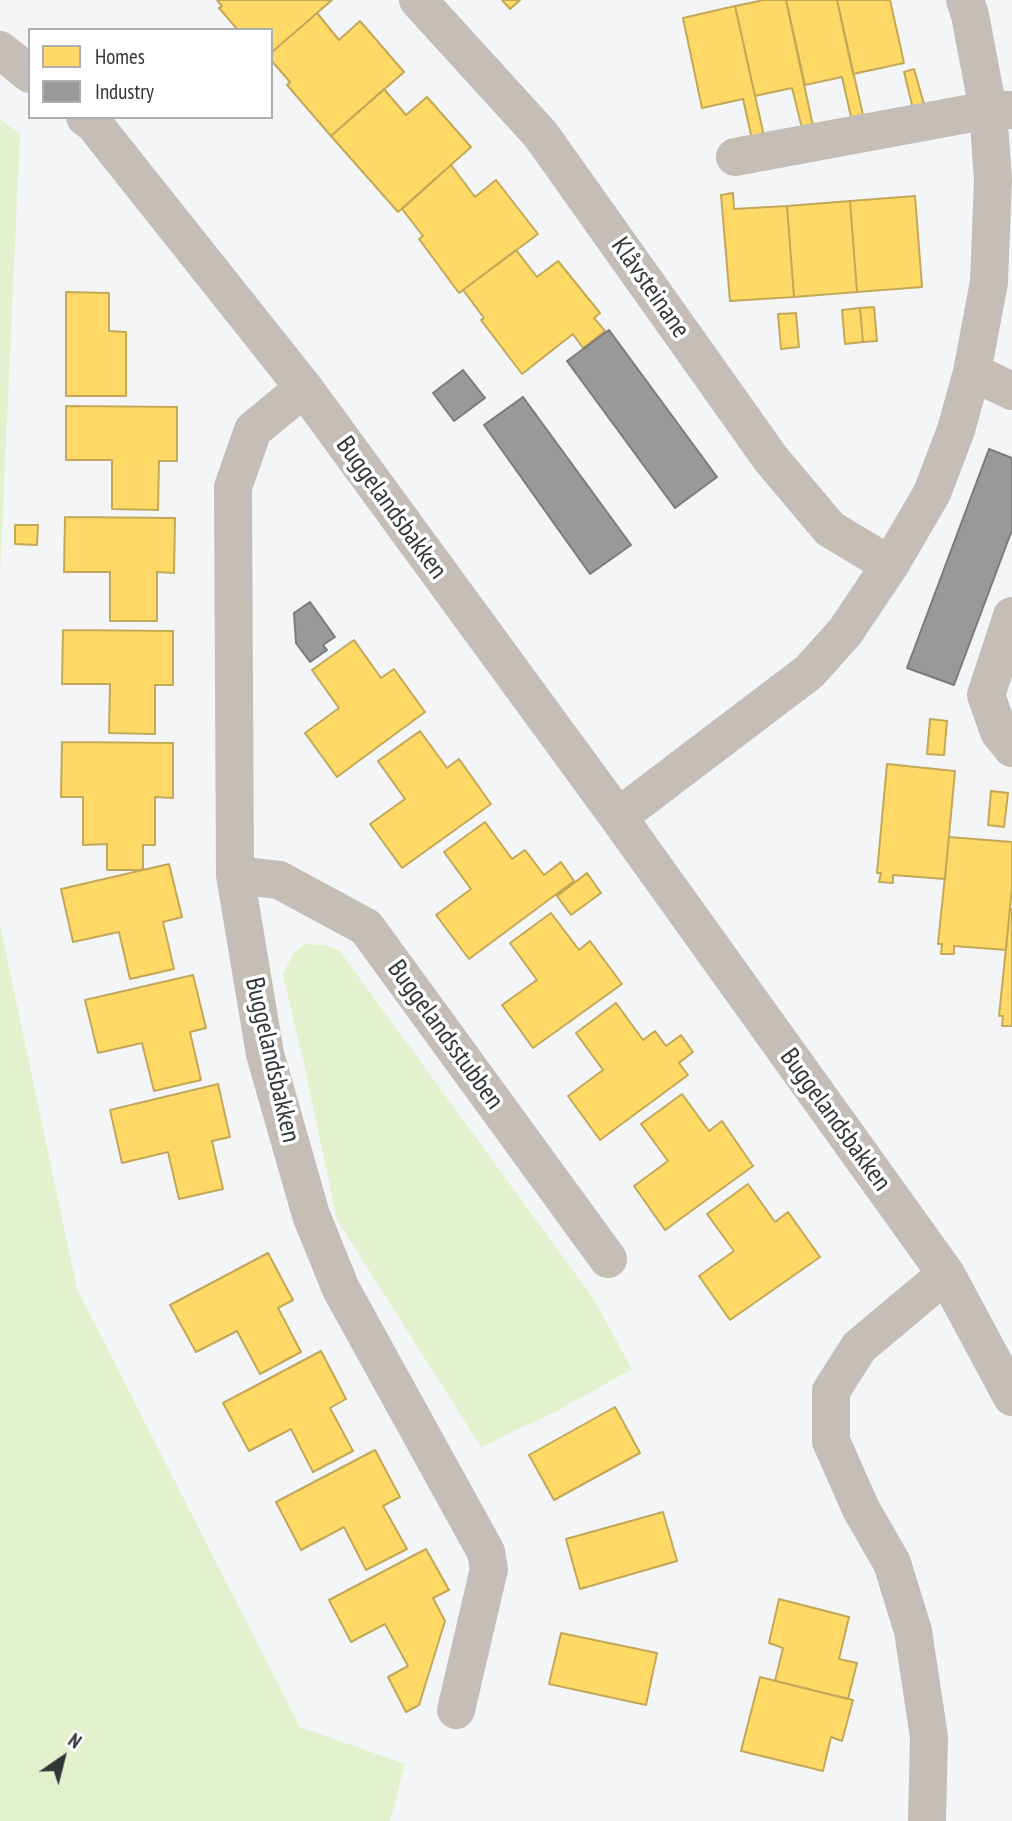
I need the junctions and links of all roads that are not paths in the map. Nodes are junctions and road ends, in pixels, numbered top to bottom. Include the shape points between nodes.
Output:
1 (418, 0) edge
2 (965, 0) edge
3 (0, 50) edge
4 (28, 72) edge
5 (1000, 110) edge
6 (88, 119) edge
7 (735, 157) dead end
8 (972, 372) junction
9 (304, 388) junction
10 (1012, 391) edge
11 (890, 565) junction
12 (1012, 616) edge
13 (1012, 748) edge
14 (618, 817) junction
15 (235, 875) junction
16 (608, 1259) dead end
17 (946, 1275) junction
18 (1012, 1340) edge
19 (1012, 1396) edge
20 (456, 1710) dead end
21 (927, 1821) edge

1 - 11 street, Klåvsteinane via 541,135 771,459 830,529
2 - 5 street
3 - 4 street
5 - 7 street
5 - 8 street via 989,282
6 - 9 street, Buggelandsbakken
8 - 10 street
8 - 11 street via 932,493
9 - 14 street, Buggelandsbakken
9 - 15 street, Buggelandsbakken via 253,430 233,487
11 - 14 street via 845,632 809,672
12 - 13 street via 986,695 999,732
14 - 17 street, Buggelandsbakken
15 - 16 street, Buggelandsstubben via 279,880 366,927
15 - 20 street, Buggelandsbakken via 265,1054 311,1215 341,1289 486,1552 487,1582
17 - 18 street, Buggelandsbakken
17 - 19 street, Buggelandsbakken
17 - 21 street via 859,1348 831,1391 831,1441 861,1509 892,1563 913,1631 929,1737

